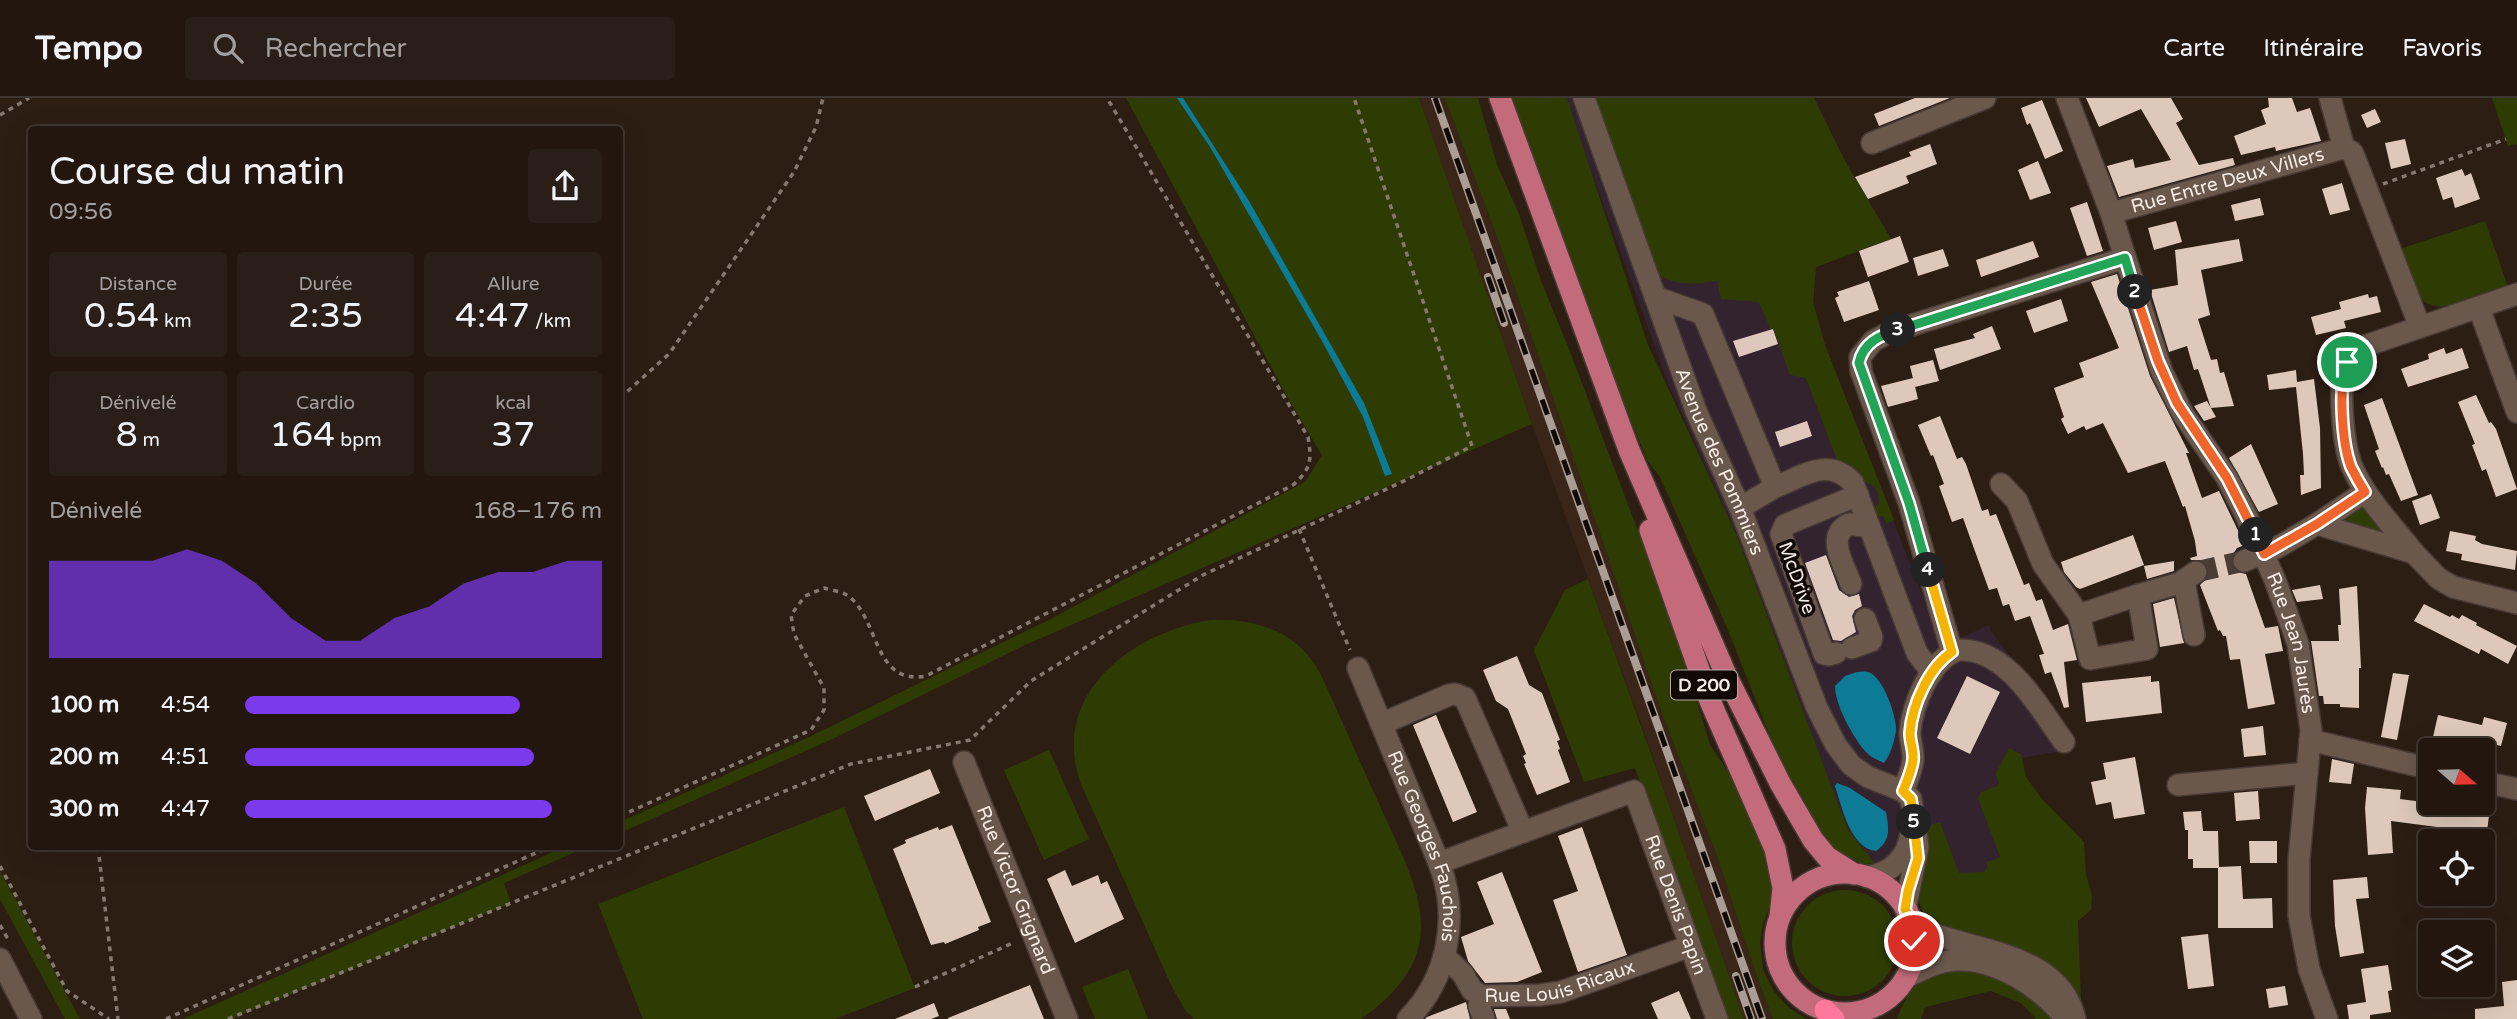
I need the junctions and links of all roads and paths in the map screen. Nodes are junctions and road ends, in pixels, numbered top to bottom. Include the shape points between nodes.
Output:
1 (29, 98) edge
2 (822, 98) edge
3 (1107, 98) edge
4 (1354, 98) edge
5 (1500, 98) edge
6 (1584, 98) edge
7 (1985, 98) edge
8 (2067, 98) edge
9 (2330, 98) edge
10 (0, 115) edge
11 (2506, 139) dead end
12 (1872, 143) dead end
13 (2344, 149) junction
14 (2367, 190) junction
15 (2110, 212) junction
16 (2125, 258) junction
17 (2517, 294) edge
18 (1655, 297) junction
19 (2479, 307) junction
20 (2420, 327) junction
21 (623, 395) edge
22 (2517, 412) edge
23 (1629, 450) junction
24 (2001, 484) dead end
25 (1775, 487) junction
26 (2365, 492) junction
27 (1858, 495) junction
28 (1740, 508) junction
29 (2317, 524) junction
30 (1869, 527) junction
31 (1299, 529) junction
32 (2414, 552) junction
33 (2254, 557) junction
34 (2138, 595) junction
35 (2517, 603) edge
36 (2078, 615) junction
37 (2194, 635) dead end
38 (1952, 652) junction
39 (1358, 668) joint
40 (1932, 673) junction
41 (1381, 724) junction
42 (2310, 740) junction
43 (2064, 742) dead end
44 (964, 762) dead end
45 (2418, 766) edge
46 (2307, 773) junction
47 (2178, 785) dead end
48 (2496, 785) edge
49 (2517, 789) edge
50 (1903, 791) junction
51 (1913, 812) junction
52 (623, 815) edge
53 (1523, 832) junction
54 (98, 850) edge
55 (542, 850) edge
56 (1439, 863) junction
57 (0, 866) edge
58 (1860, 875) junction
59 (1780, 916) junction
60 (1908, 916) junction
61 (1032, 933) junction
62 (1690, 946) junction
63 (1444, 956) junction
64 (0, 959) edge
65 (1899, 986) junction
66 (915, 987) dead end
67 (1481, 996) junction
68 (1830, 1015) edge
69 (1410, 1018) edge
70 (31, 1019) edge
71 (109, 1019) edge
72 (118, 1019) edge
73 (166, 1019) edge
74 (228, 1019) edge
75 (1067, 1019) edge
76 (1484, 1019) edge
77 (1717, 1019) edge
78 (1888, 1019) edge
79 (2066, 1019) edge
80 (2075, 1019) edge
81 (2327, 1019) edge

1 - 10 path
2 - 21 path via 816,127 793,173 669,354
3 - 52 path via 1308,437 1311,454 1306,473 1293,485 926,676 898,674 885,660 858,607 845,594 824,588 805,596 791,615 794,634 824,688 824,710 811,730
4 - 31 path via 1472,446
5 - 23 main road, D 200
6 - 18 street, Avenue des Pommiers
7 - 12 street
8 - 15 street, Rue Jean Jaurès
9 - 13 street, Rue Entre Deux Villers
11 - 14 path
13 - 14 street, Rue Entre Deux Villers via 2352,152
13 - 15 street, Rue Entre Deux Villers
14 - 20 street, Rue Entre Deux Villers
15 - 16 street, Rue Jean Jaurès
16 - 33 street, Rue Jean Jaurès via 2162,372 2189,423 2227,478
16 - 38 street via 1890,332 1863,351 1861,371 1909,503
17 - 19 street
18 - 25 street via 1703,314
18 - 28 street, Avenue des Pommiers via 1699,418
19 - 20 street
19 - 22 street
20 - 26 street via 2362,348 2344,369 2341,386 2347,448
23 - 58 main road, D 200 via 1727,677 1793,806 1826,857
23 - 59 main road, D 200 via 1650,530 1693,657 1775,849 1783,888
24 - 36 street via 2017,501 2043,564
25 - 27 street via 1826,468 1847,477
25 - 28 street
26 - 29 street
26 - 32 street
27 - 30 street
27 - 30 street, McDrive via 1785,525 1781,534 1824,654 1871,641 1836,539 1849,524
28 - 50 street, Avenue des Pommiers via 1829,733 1859,771
29 - 32 street
29 - 33 street
30 - 40 street via 1917,653
31 - 39 path
31 - 74 path via 1203,575 1031,681 970,740 851,764
32 - 35 street via 2453,587
33 - 42 street, Rue Jean Jaurès via 2298,644
34 - 36 street
34 - 36 street via 2147,649 2090,659
34 - 37 street via 2190,577
38 - 40 street
38 - 43 street via 1973,651 2007,670
39 - 41 street, Rue Georges Fauchois
40 - 50 street via 1912,723 1914,757
41 - 53 street via 1449,695 1465,698
41 - 56 street, Rue Georges Fauchois
42 - 45 street
42 - 46 street, Rue Jean Jaurès
44 - 61 street, Rue Victor Grignard
46 - 47 street
46 - 81 street, Rue Jean Jaurès via 2299,916 2309,968
48 - 49 street
50 - 51 street via 1911,799
51 - 58 street via 1905,855 1883,872
51 - 60 street via 1918,858 1908,891
53 - 56 street
53 - 62 street, Rue Denis Papin via 1634,791
54 - 72 path
55 - 73 path
56 - 63 street, Rue Georges Fauchois via 1450,908
57 - 71 path via 67,991
58 - 59 main road via 1827,876 1810,883
58 - 60 main road via 1889,889
59 - 68 main road via 1775,952 1784,978 1801,998
60 - 65 main road via 1914,951
60 - 80 street via 1939,936 2036,968 2062,990
61 - 66 path
61 - 75 street, Rue Victor Grignard
62 - 67 street, Rue Louis Ricaux via 1561,992
62 - 77 street, Rue Denis Papin
63 - 67 street, Rue Louis Ricaux
63 - 69 street, Rue Georges Fauchois via 1430,989
64 - 70 street
65 - 68 main road via 1861,1011
65 - 78 main road
65 - 79 street via 1933,965 1952,960 1978,963 2026,981
67 - 76 street

